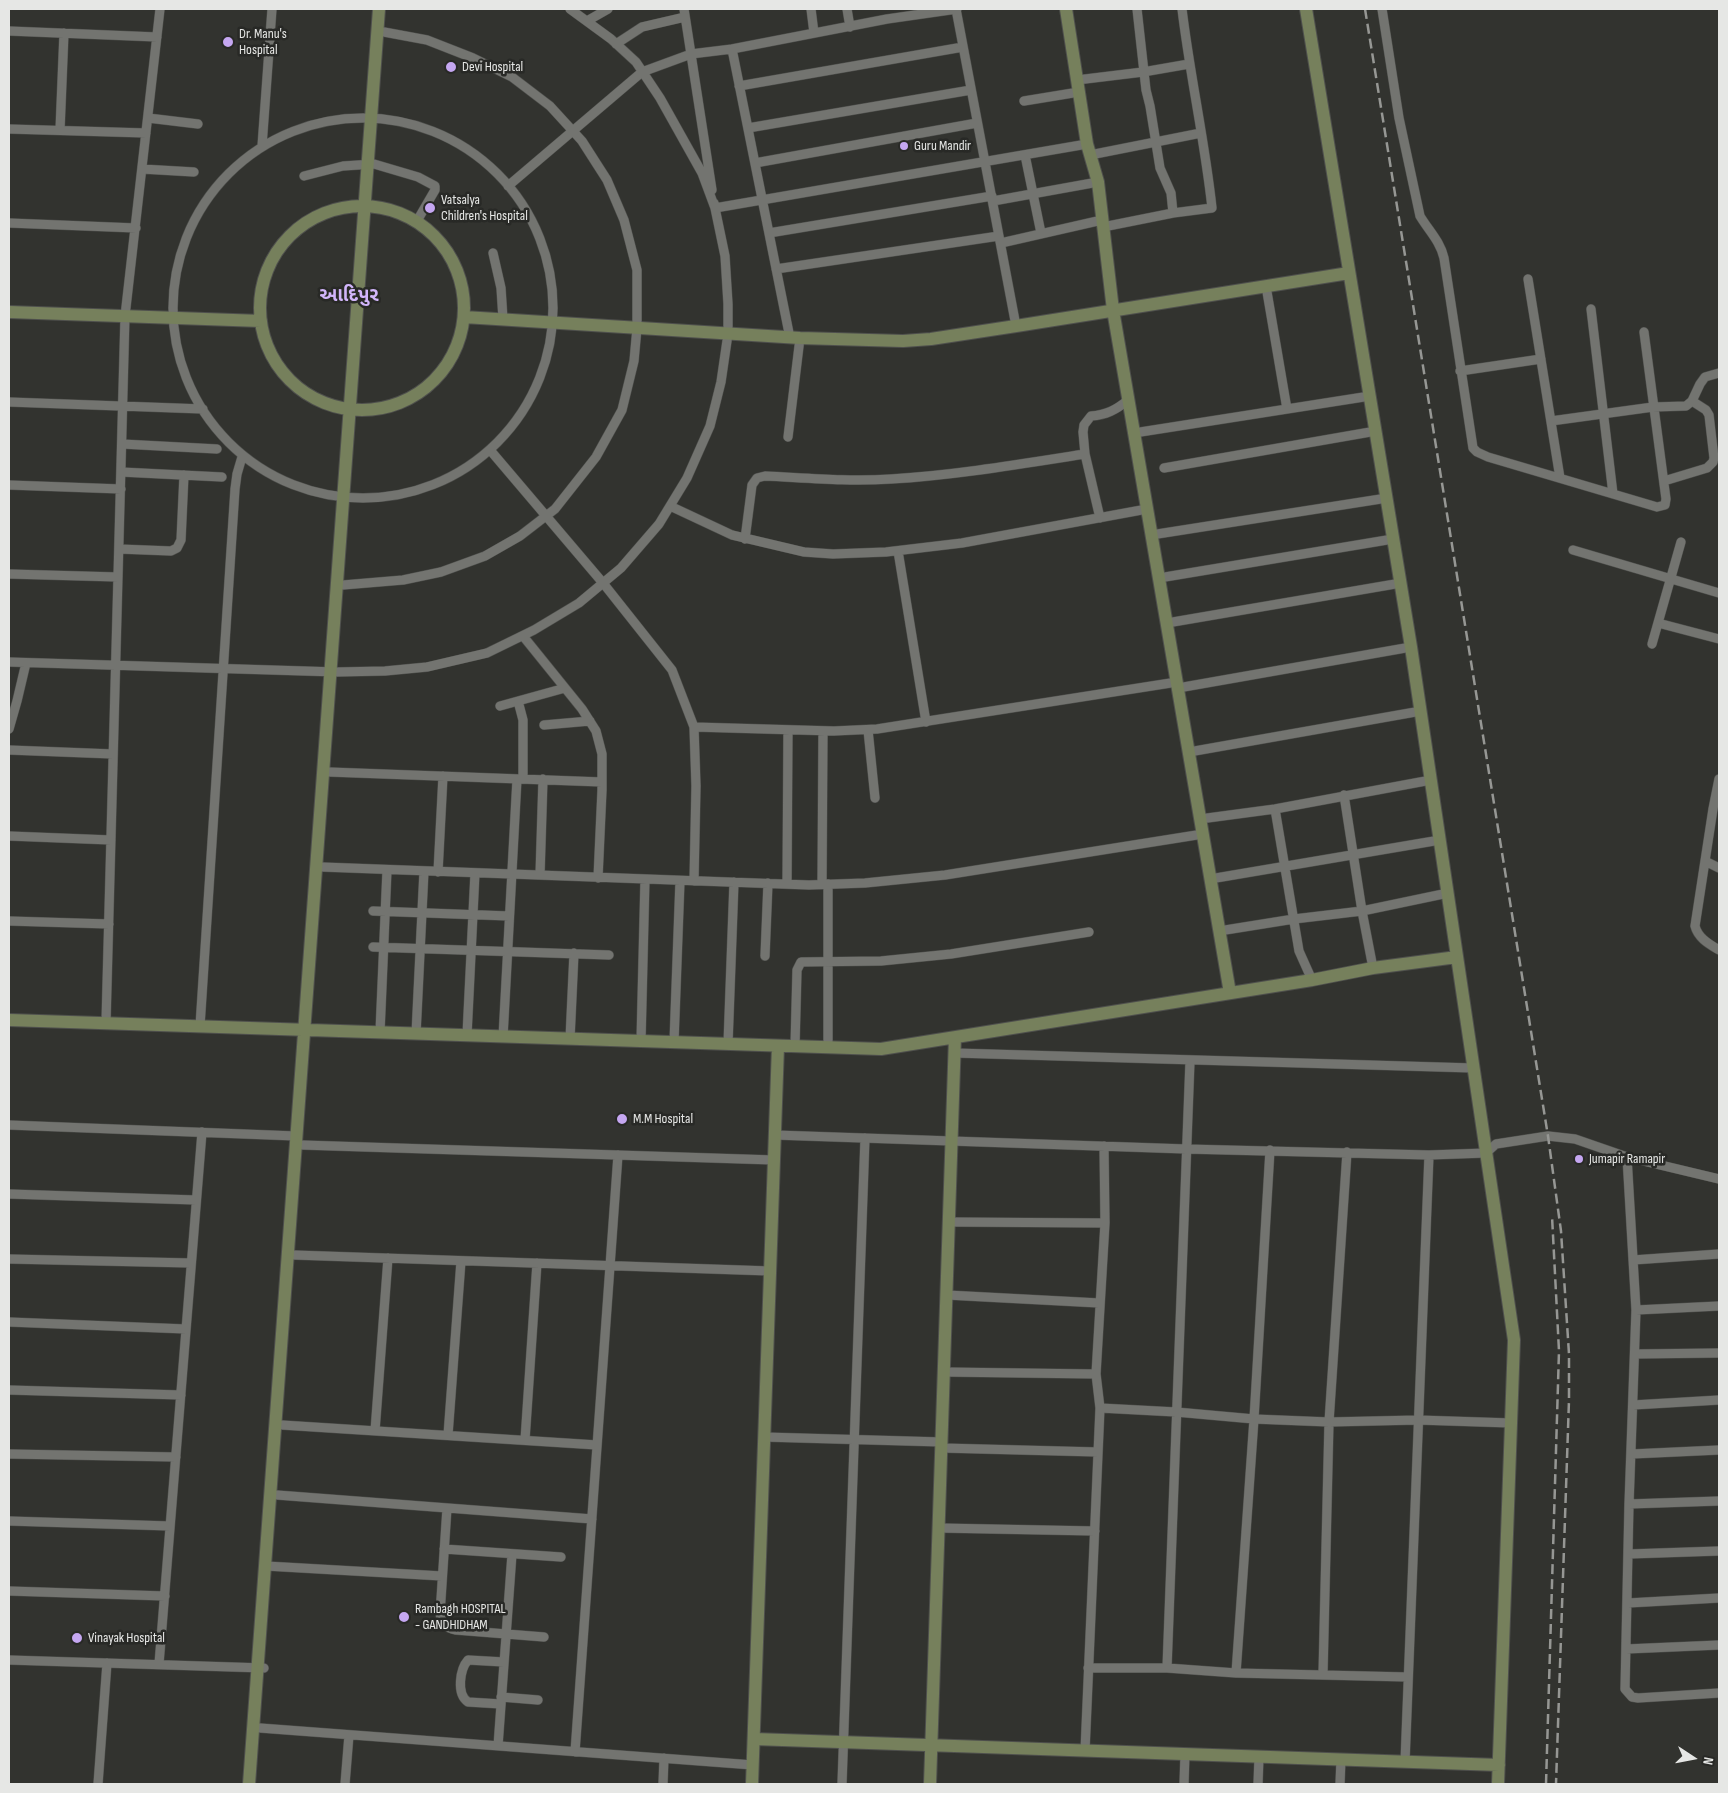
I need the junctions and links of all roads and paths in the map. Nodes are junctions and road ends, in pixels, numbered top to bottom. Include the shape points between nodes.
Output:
1 (160, 9) edge
2 (272, 9) edge
3 (379, 9) edge
4 (386, 9) edge
5 (570, 9) edge
6 (608, 9) edge
7 (811, 9) edge
8 (847, 9) edge
9 (954, 9) edge
10 (1066, 9) edge
11 (1137, 9) edge
12 (1182, 9) edge
13 (1306, 9) edge
14 (1382, 9) edge
15 (684, 13) edge
16 (899, 13) edge
17 (587, 21) junction
18 (850, 26) junction
19 (9, 31) edge
20 (384, 32) junction
21 (64, 33) junction
22 (814, 33) junction
23 (157, 37) junction
24 (616, 44) junction
25 (963, 47) junction
26 (732, 49) junction
27 (691, 54) junction
28 (1189, 64) junction
29 (642, 72) junction
30 (1143, 72) junction
31 (739, 86) junction
32 (1078, 86) junction
33 (971, 90) junction
34 (1024, 101) dead end
35 (148, 118) junction
36 (374, 120) junction
37 (978, 123) junction
38 (198, 124) dead end
39 (748, 128) junction
40 (9, 129) edge
41 (60, 130) junction
42 (573, 131) junction
43 (146, 133) junction
44 (1200, 133) junction
45 (1156, 141) junction
46 (262, 146) junction
47 (1089, 150) junction
48 (1024, 155) junction
49 (985, 162) junction
50 (755, 163) junction
51 (371, 164) junction
52 (142, 169) junction
53 (194, 172) dead end
54 (304, 176) dead end
55 (1098, 182) junction
56 (508, 186) junction
57 (1032, 194) junction
58 (762, 199) junction
59 (992, 199) junction
60 (368, 205) junction
61 (715, 208) junction
62 (1173, 213) junction
63 (416, 221) junction
64 (9, 223) edge
65 (1102, 223) junction
66 (136, 228) junction
67 (769, 232) junction
68 (1041, 234) junction
69 (1000, 239) junction
70 (493, 253) dead end
71 (776, 269) junction
72 (1349, 273) junction
73 (1528, 280) dead end
74 (1266, 286) junction
75 (1590, 309) dead end
76 (1113, 310) junction
77 (9, 312) edge
78 (125, 316) junction
79 (464, 317) junction
80 (171, 318) junction
81 (503, 319) junction
82 (261, 320) junction
83 (553, 322) junction
84 (1016, 326) junction
85 (637, 328) junction
86 (1644, 332) dead end
87 (728, 334) junction
88 (795, 338) junction
89 (1541, 359) junction
90 (1460, 371) junction
91 (1719, 373) edge
92 (1370, 396) junction
93 (1128, 400) junction
94 (1692, 401) junction
95 (9, 402) edge
96 (123, 406) junction
97 (1653, 407) junction
98 (203, 409) junction
99 (1287, 409) junction
100 (352, 411) junction
101 (1604, 415) junction
102 (1551, 421) junction
103 (1376, 431) junction
104 (1134, 433) junction
105 (788, 437) dead end
106 (122, 444) junction
107 (217, 449) dead end
108 (490, 450) junction
109 (1085, 454) junction
110 (242, 458) junction
111 (1164, 468) dead end
112 (121, 472) junction
113 (184, 475) junction
114 (222, 477) dead end
115 (1560, 478) junction
116 (1664, 481) junction
117 (9, 485) edge
118 (121, 489) junction
119 (1614, 494) junction
120 (346, 497) junction
121 (1387, 498) junction
122 (670, 506) junction
123 (1147, 509) junction
124 (546, 516) junction
125 (1100, 518) junction
126 (1152, 535) junction
127 (744, 539) junction
128 (1394, 539) junction
129 (1681, 542) dead end
130 (119, 549) junction
131 (898, 550) junction
132 (1572, 550) dead end
133 (9, 574) edge
134 (118, 577) junction
135 (1159, 578) junction
136 (1670, 578) junction
137 (604, 583) junction
138 (1401, 583) junction
139 (343, 585) junction
140 (1719, 593) edge
141 (1166, 623) junction
142 (1658, 623) junction
143 (523, 636) junction
144 (1719, 639) edge
145 (1652, 644) dead end
146 (1411, 647) junction
147 (9, 662) edge
148 (26, 663) junction
149 (116, 665) junction
150 (224, 668) junction
151 (333, 672) junction
152 (1177, 685) junction
153 (565, 688) junction
154 (518, 701) junction
155 (500, 706) dead end
156 (1421, 711) junction
157 (590, 721) junction
158 (926, 722) junction
159 (544, 725) dead end
160 (694, 727) junction
161 (9, 729) edge
162 (788, 730) junction
163 (868, 730) junction
164 (823, 731) junction
165 (9, 750) edge
166 (1189, 752) junction
167 (113, 754) junction
168 (329, 772) junction
169 (443, 776) junction
170 (520, 779) junction
171 (543, 779) junction
172 (1719, 779) edge
173 (1431, 780) junction
174 (602, 782) junction
175 (1344, 795) junction
176 (875, 798) dead end
177 (1275, 808) junction
178 (1716, 811) edge
179 (1200, 819) junction
180 (1203, 834) junction
181 (9, 836) edge
182 (111, 840) junction
183 (1440, 840) junction
184 (1354, 856) junction
185 (1705, 861) junction
186 (1286, 866) junction
187 (322, 867) junction
188 (1719, 868) edge
189 (387, 870) junction
190 (424, 871) junction
191 (438, 872) junction
192 (475, 873) junction
193 (512, 874) junction
194 (540, 875) junction
195 (598, 878) junction
196 (645, 879) junction
197 (1210, 879) junction
198 (680, 881) junction
199 (694, 881) junction
200 (734, 882) junction
201 (768, 884) junction
202 (787, 884) junction
203 (825, 884) junction
204 (1448, 893) junction
205 (373, 911) dead end
206 (385, 912) junction
207 (1362, 912) junction
208 (422, 913) junction
209 (473, 915) junction
210 (509, 916) junction
211 (1294, 919) junction
212 (9, 921) edge
213 (108, 924) junction
214 (1219, 931) junction
215 (1089, 932) dead end
216 (372, 947) dead end
217 (384, 947) junction
218 (420, 948) junction
219 (471, 950) junction
220 (1719, 950) edge
221 (507, 951) junction
222 (574, 953) junction
223 (609, 955) dead end
224 (765, 956) dead end
225 (1457, 957) junction
226 (828, 963) junction
227 (1373, 968) junction
228 (1312, 980) junction
229 (1230, 993) junction
230 (9, 1020) edge
231 (106, 1023) junction
232 (200, 1026) junction
233 (307, 1030) junction
234 (380, 1032) junction
235 (416, 1034) junction
236 (467, 1035) junction
237 (503, 1036) junction
238 (956, 1037) junction
239 (570, 1039) junction
240 (641, 1041) junction
241 (674, 1042) junction
242 (728, 1044) junction
243 (778, 1046) junction
244 (795, 1046) junction
245 (828, 1047) junction
246 (955, 1053) junction
247 (1190, 1061) junction
248 (1473, 1068) junction
249 (9, 1125) edge
250 (202, 1132) junction
251 (775, 1135) junction
252 (865, 1138) junction
253 (299, 1140) junction
254 (952, 1141) junction
255 (1104, 1146) junction
256 (1186, 1149) junction
257 (1270, 1150) junction
258 (1347, 1152) junction
259 (1486, 1153) junction
260 (618, 1155) junction
261 (1429, 1155) junction
262 (1627, 1157) junction
263 (774, 1160) junction
264 (1719, 1179) edge
265 (9, 1194) edge
266 (196, 1200) junction
267 (949, 1222) junction
268 (1105, 1223) junction
269 (1719, 1254) edge
270 (294, 1255) junction
271 (9, 1258) edge
272 (388, 1258) junction
273 (1633, 1260) junction
274 (461, 1261) junction
275 (191, 1263) junction
276 (537, 1263) junction
277 (610, 1266) junction
278 (770, 1271) junction
279 (947, 1295) junction
280 (1099, 1303) junction
281 (1719, 1306) edge
282 (1636, 1310) junction
283 (9, 1322) edge
284 (186, 1329) junction
285 (1719, 1353) edge
286 (1635, 1354) junction
287 (944, 1372) junction
288 (1096, 1374) junction
289 (9, 1390) edge
290 (181, 1395) junction
291 (1719, 1400) edge
292 (1633, 1405) junction
293 (1100, 1408) junction
294 (1176, 1412) junction
295 (1254, 1419) junction
296 (1418, 1420) junction
297 (1329, 1422) junction
298 (1511, 1423) junction
299 (282, 1425) junction
300 (375, 1431) junction
301 (448, 1435) junction
302 (764, 1437) junction
303 (525, 1440) junction
304 (854, 1440) junction
305 (597, 1444) junction
306 (942, 1445) junction
307 (1719, 1450) edge
308 (1098, 1452) junction
309 (9, 1454) edge
310 (1632, 1454) junction
311 (176, 1457) junction
312 (277, 1495) junction
313 (1719, 1501) edge
314 (1629, 1504) junction
315 (447, 1508) junction
316 (592, 1519) junction
317 (9, 1520) edge
318 (170, 1526) junction
319 (939, 1528) junction
320 (1094, 1531) junction
321 (444, 1549) junction
322 (1719, 1551) edge
323 (512, 1554) junction
324 (1629, 1554) junction
325 (561, 1557) dead end
326 (269, 1566) junction
327 (442, 1576) junction
328 (9, 1591) edge
329 (165, 1596) junction
330 (1719, 1598) edge
331 (1628, 1602) junction
332 (506, 1634) junction
333 (544, 1637) dead end
334 (1719, 1646) edge
335 (1626, 1649) junction
336 (9, 1660) edge
337 (504, 1662) junction
338 (107, 1663) junction
339 (159, 1664) junction
340 (260, 1667) junction
341 (1088, 1668) junction
342 (1166, 1668) junction
343 (1236, 1673) junction
344 (1323, 1674) junction
345 (1408, 1677) junction
346 (1719, 1693) edge
347 (538, 1700) dead end
348 (501, 1701) junction
349 (260, 1728) junction
350 (349, 1735) junction
351 (754, 1739) junction
352 (844, 1742) junction
353 (931, 1745) junction
354 (498, 1746) junction
355 (1085, 1751) junction
356 (575, 1752) junction
357 (1185, 1754) junction
358 (1259, 1757) junction
359 (664, 1758) junction
360 (1341, 1759) junction
361 (1405, 1762) junction
362 (753, 1765) junction
363 (1499, 1765) junction
364 (98, 1784) edge
365 (249, 1784) edge
366 (256, 1784) edge
367 (345, 1784) edge
368 (663, 1784) edge
369 (752, 1784) edge
370 (842, 1784) edge
371 (930, 1784) edge
372 (1184, 1784) edge
373 (1258, 1784) edge
374 (1340, 1784) edge
375 (1498, 1784) edge

1 - 23 street
2 - 46 street
3 - 36 street
4 - 20 street
5 - 17 street
6 - 17 street
7 - 22 street
8 - 18 street
9 - 16 street
9 - 25 street
10 - 32 street
11 - 30 street
12 - 28 street
13 - 72 street
14 - 90 street via 1399,118 1420,216 1441,244
15 - 24 street via 642,27
15 - 27 street
16 - 18 street
17 - 24 street
18 - 22 street
19 - 21 street
20 - 36 street
20 - 42 street via 427,40 512,77 550,106
21 - 23 street
21 - 41 street
22 - 26 street
23 - 35 street
24 - 29 street
25 - 31 street
25 - 33 street
26 - 27 street
26 - 31 street
27 - 29 street
27 - 61 street
28 - 30 street
28 - 44 street
29 - 42 street
29 - 61 street via 702,173
30 - 32 street
30 - 45 street
31 - 39 street
32 - 34 street
32 - 47 street
33 - 37 street
33 - 39 street
35 - 38 street
35 - 43 street
36 - 46 street via 335,121 299,129
36 - 51 street
36 - 56 street via 418,127 450,140 480,160
37 - 49 street
37 - 50 street
39 - 50 street
40 - 41 street
41 - 43 street
42 - 56 street
42 - 85 street via 606,180 624,220 637,270
43 - 52 street
44 - 45 street
44 - 62 street via 1212,208
45 - 47 street
45 - 62 street via 1160,168 1171,193
46 - 80 street via 234,168 194,221 176,277
47 - 48 street
47 - 55 street
48 - 49 street
48 - 57 street
49 - 58 street
49 - 59 street
50 - 58 street
51 - 54 street via 343,166
51 - 60 street
51 - 63 street via 418,177 434,186 434,193
52 - 53 street
52 - 66 street
55 - 57 street
55 - 65 street
56 - 83 street via 526,208 548,258 553,289
57 - 59 street
57 - 68 street
58 - 61 street
58 - 67 street
59 - 67 street
59 - 69 street
60 - 63 street via 389,209
60 - 82 street via 329,211 292,234 269,265 262,286
60 - 100 street
61 - 87 street via 725,256
62 - 65 street
63 - 79 street via 437,237 447,250 464,292
64 - 66 street
65 - 68 street
65 - 76 street
66 - 78 street
67 - 71 street
68 - 69 street
69 - 71 street
69 - 84 street
70 - 81 street via 501,288
71 - 88 street
72 - 74 street
72 - 92 street
73 - 89 street
74 - 76 street
74 - 99 street
75 - 101 street
76 - 84 street
76 - 93 street
77 - 78 street
78 - 80 street
78 - 96 street
79 - 81 street
79 - 100 street via 457,348 435,380 406,401 385,408
80 - 82 street
80 - 98 street via 178,351
81 - 83 street
82 - 100 street via 266,344 291,382 324,404
83 - 85 street
83 - 108 street via 544,365 530,403
84 - 88 street via 903,341
85 - 87 street
85 - 124 street via 634,361 622,410 596,457
86 - 97 street
87 - 88 street
87 - 122 street via 710,426 687,478
88 - 105 street
89 - 90 street
89 - 102 street
90 - 115 street via 1472,448 1488,457
91 - 94 street via 1705,377
92 - 99 street
92 - 103 street
93 - 104 street
93 - 109 street via 1112,412 1088,419 1083,432
94 - 97 street via 1686,406
94 - 116 street via 1709,415 1713,462 1708,468
95 - 96 street
96 - 98 street
96 - 106 street
97 - 101 street
97 - 116 street
98 - 110 street
99 - 104 street
100 - 120 street
101 - 102 street
101 - 119 street
102 - 115 street
103 - 111 street
103 - 121 street
104 - 123 street
106 - 107 street
106 - 112 street
108 - 120 street via 455,476 418,490
108 - 124 street
109 - 125 street
109 - 127 street via 890,480 765,476 757,478 752,485
110 - 120 street via 279,479 310,491
110 - 150 street via 235,489
112 - 113 street
112 - 118 street
113 - 114 street
113 - 130 street via 179,545 171,550
115 - 119 street
116 - 119 street via 1666,500 1662,506
117 - 118 street
118 - 130 street
120 - 139 street
120 - 151 street
121 - 126 street
121 - 128 street
122 - 127 street
122 - 137 street via 659,524
123 - 125 street
123 - 126 street
124 - 137 street
124 - 139 street via 520,536 484,556 441,572 403,580
125 - 131 street via 962,544
126 - 135 street
127 - 131 street via 804,552 833,554
128 - 135 street
128 - 138 street
129 - 136 street
130 - 134 street
131 - 158 street
132 - 136 street
133 - 134 street
134 - 149 street
135 - 141 street
136 - 140 street
136 - 142 street
137 - 143 street via 579,603
137 - 160 street via 672,670
138 - 141 street
138 - 146 street
139 - 151 street
141 - 152 street
142 - 144 street
142 - 145 street
143 - 151 street via 487,653 427,667
143 - 153 street
146 - 152 street
146 - 156 street
147 - 148 street
148 - 149 street
148 - 161 street
149 - 150 street
149 - 167 street
150 - 151 street
150 - 232 street
151 - 168 street
151 - 233 street
152 - 158 street
152 - 166 street
153 - 154 street
153 - 157 street
154 - 155 street
154 - 170 street via 523,720
156 - 166 street
156 - 173 street
157 - 159 street
157 - 174 street via 602,754
158 - 163 street
160 - 162 street
160 - 199 street
162 - 164 street
162 - 202 street
163 - 164 street
163 - 176 street
164 - 203 street
165 - 167 street
166 - 179 street
167 - 182 street
168 - 169 street
168 - 187 street
169 - 170 street
169 - 191 street
170 - 171 street
170 - 193 street
171 - 174 street
171 - 194 street
172 - 178 street
173 - 175 street
173 - 183 street
174 - 195 street
175 - 177 street
175 - 184 street
177 - 179 street
177 - 186 street
178 - 185 street
179 - 180 street
180 - 197 street
180 - 203 street via 945,875
181 - 182 street
182 - 213 street
183 - 184 street
183 - 204 street
184 - 186 street
184 - 207 street
185 - 188 street
185 - 220 street via 1695,926 1701,938
186 - 197 street
186 - 211 street
187 - 189 street
187 - 233 street
189 - 190 street
189 - 206 street
190 - 191 street
190 - 208 street
191 - 192 street
192 - 193 street
192 - 209 street
193 - 194 street
193 - 210 street
194 - 195 street
195 - 196 street
196 - 198 street
196 - 240 street
197 - 214 street
198 - 199 street
198 - 241 street
199 - 200 street
200 - 201 street
200 - 242 street
201 - 202 street
201 - 224 street
202 - 203 street
203 - 226 street
204 - 207 street
204 - 225 street
205 - 206 street
206 - 208 street
206 - 217 street
207 - 211 street
207 - 227 street
208 - 209 street
208 - 218 street
209 - 210 street
209 - 219 street
210 - 221 street
211 - 214 street
211 - 228 street via 1298,951
212 - 213 street
213 - 231 street
214 - 229 street
215 - 226 street via 951,954
216 - 217 street
217 - 218 street
217 - 234 street
218 - 219 street
218 - 235 street
219 - 221 street
219 - 236 street
221 - 222 street
221 - 237 street
222 - 223 street
222 - 239 street
225 - 227 street
225 - 248 street
226 - 244 street via 801,962 798,965
226 - 245 street
227 - 228 street
228 - 229 street
229 - 238 street
230 - 231 street
231 - 232 street
232 - 233 street
233 - 234 street
233 - 253 street
234 - 235 street
235 - 236 street
236 - 237 street
237 - 239 street
238 - 245 street via 881,1049
238 - 246 street
239 - 240 street
240 - 241 street
241 - 242 street
242 - 243 street
243 - 244 street
243 - 251 street
244 - 245 street
246 - 247 street
246 - 254 street
247 - 248 street
247 - 256 street
248 - 259 street
249 - 250 street
250 - 253 street
250 - 266 street
251 - 252 street
251 - 263 street
252 - 254 street
252 - 304 street
253 - 260 street
253 - 270 street
253 - 326 street
254 - 255 street
254 - 267 street
255 - 256 street
255 - 268 street
256 - 257 street
256 - 294 street
257 - 258 street
257 - 295 street
258 - 261 street
258 - 297 street
259 - 261 street
259 - 262 street via 1496,1144 1548,1136 1575,1139
259 - 298 street via 1514,1340
260 - 263 street
260 - 277 street
261 - 296 street
262 - 264 street
262 - 273 street
263 - 278 street
265 - 266 street
266 - 275 street
267 - 268 street
267 - 279 street
268 - 280 street
269 - 273 street
270 - 272 street
270 - 299 street
271 - 275 street
272 - 274 street
272 - 300 street
273 - 282 street
274 - 276 street
274 - 301 street
275 - 284 street
276 - 277 street
276 - 303 street
277 - 278 street
277 - 305 street
278 - 302 street
279 - 280 street
279 - 287 street
280 - 288 street
281 - 282 street
282 - 286 street
283 - 284 street
284 - 290 street
285 - 286 street
286 - 292 street
287 - 288 street
287 - 306 street
288 - 293 street
289 - 290 street
290 - 311 street
291 - 292 street
292 - 310 street
293 - 294 street
293 - 308 street
294 - 295 street
294 - 342 street
295 - 297 street
295 - 343 street
296 - 297 street
296 - 298 street
296 - 345 street
297 - 344 street
298 - 363 street
299 - 300 street
299 - 312 street
300 - 301 street
301 - 303 street
302 - 304 street
302 - 351 street
303 - 305 street
304 - 306 street
304 - 352 street
305 - 316 street
306 - 308 street
306 - 319 street
307 - 310 street
308 - 320 street
309 - 311 street
310 - 314 street
311 - 318 street
312 - 315 street
312 - 326 street
313 - 314 street
314 - 324 street
315 - 316 street
315 - 321 street
316 - 356 street
317 - 318 street
318 - 329 street
319 - 320 street
319 - 353 street
320 - 341 street
321 - 323 street
321 - 327 street
322 - 324 street
323 - 325 street
323 - 332 street
324 - 331 street
326 - 327 street
326 - 340 street
327 - 332 street via 440,1614 445,1626 456,1630
328 - 329 street
329 - 339 street
330 - 331 street
331 - 335 street
332 - 333 street
332 - 337 street
334 - 335 street
335 - 346 street via 1626,1689 1632,1696
336 - 338 street
337 - 348 street
337 - 348 street via 468,1660 463,1667 460,1690 468,1702
338 - 339 street
338 - 364 street
339 - 340 street
340 - 349 street
340 - 365 street
341 - 342 street
341 - 355 street
342 - 343 street
343 - 344 street
344 - 345 street
345 - 361 street
347 - 348 street
348 - 354 street
349 - 350 street
349 - 366 street
350 - 354 street
350 - 367 street
351 - 352 street
351 - 362 street
352 - 353 street
352 - 370 street
353 - 355 street
353 - 371 street
354 - 356 street
355 - 357 street
356 - 359 street
357 - 358 street
357 - 372 street
358 - 360 street
358 - 373 street
359 - 362 street
359 - 368 street
360 - 361 street
360 - 374 street
361 - 363 street
362 - 369 street
363 - 375 street

